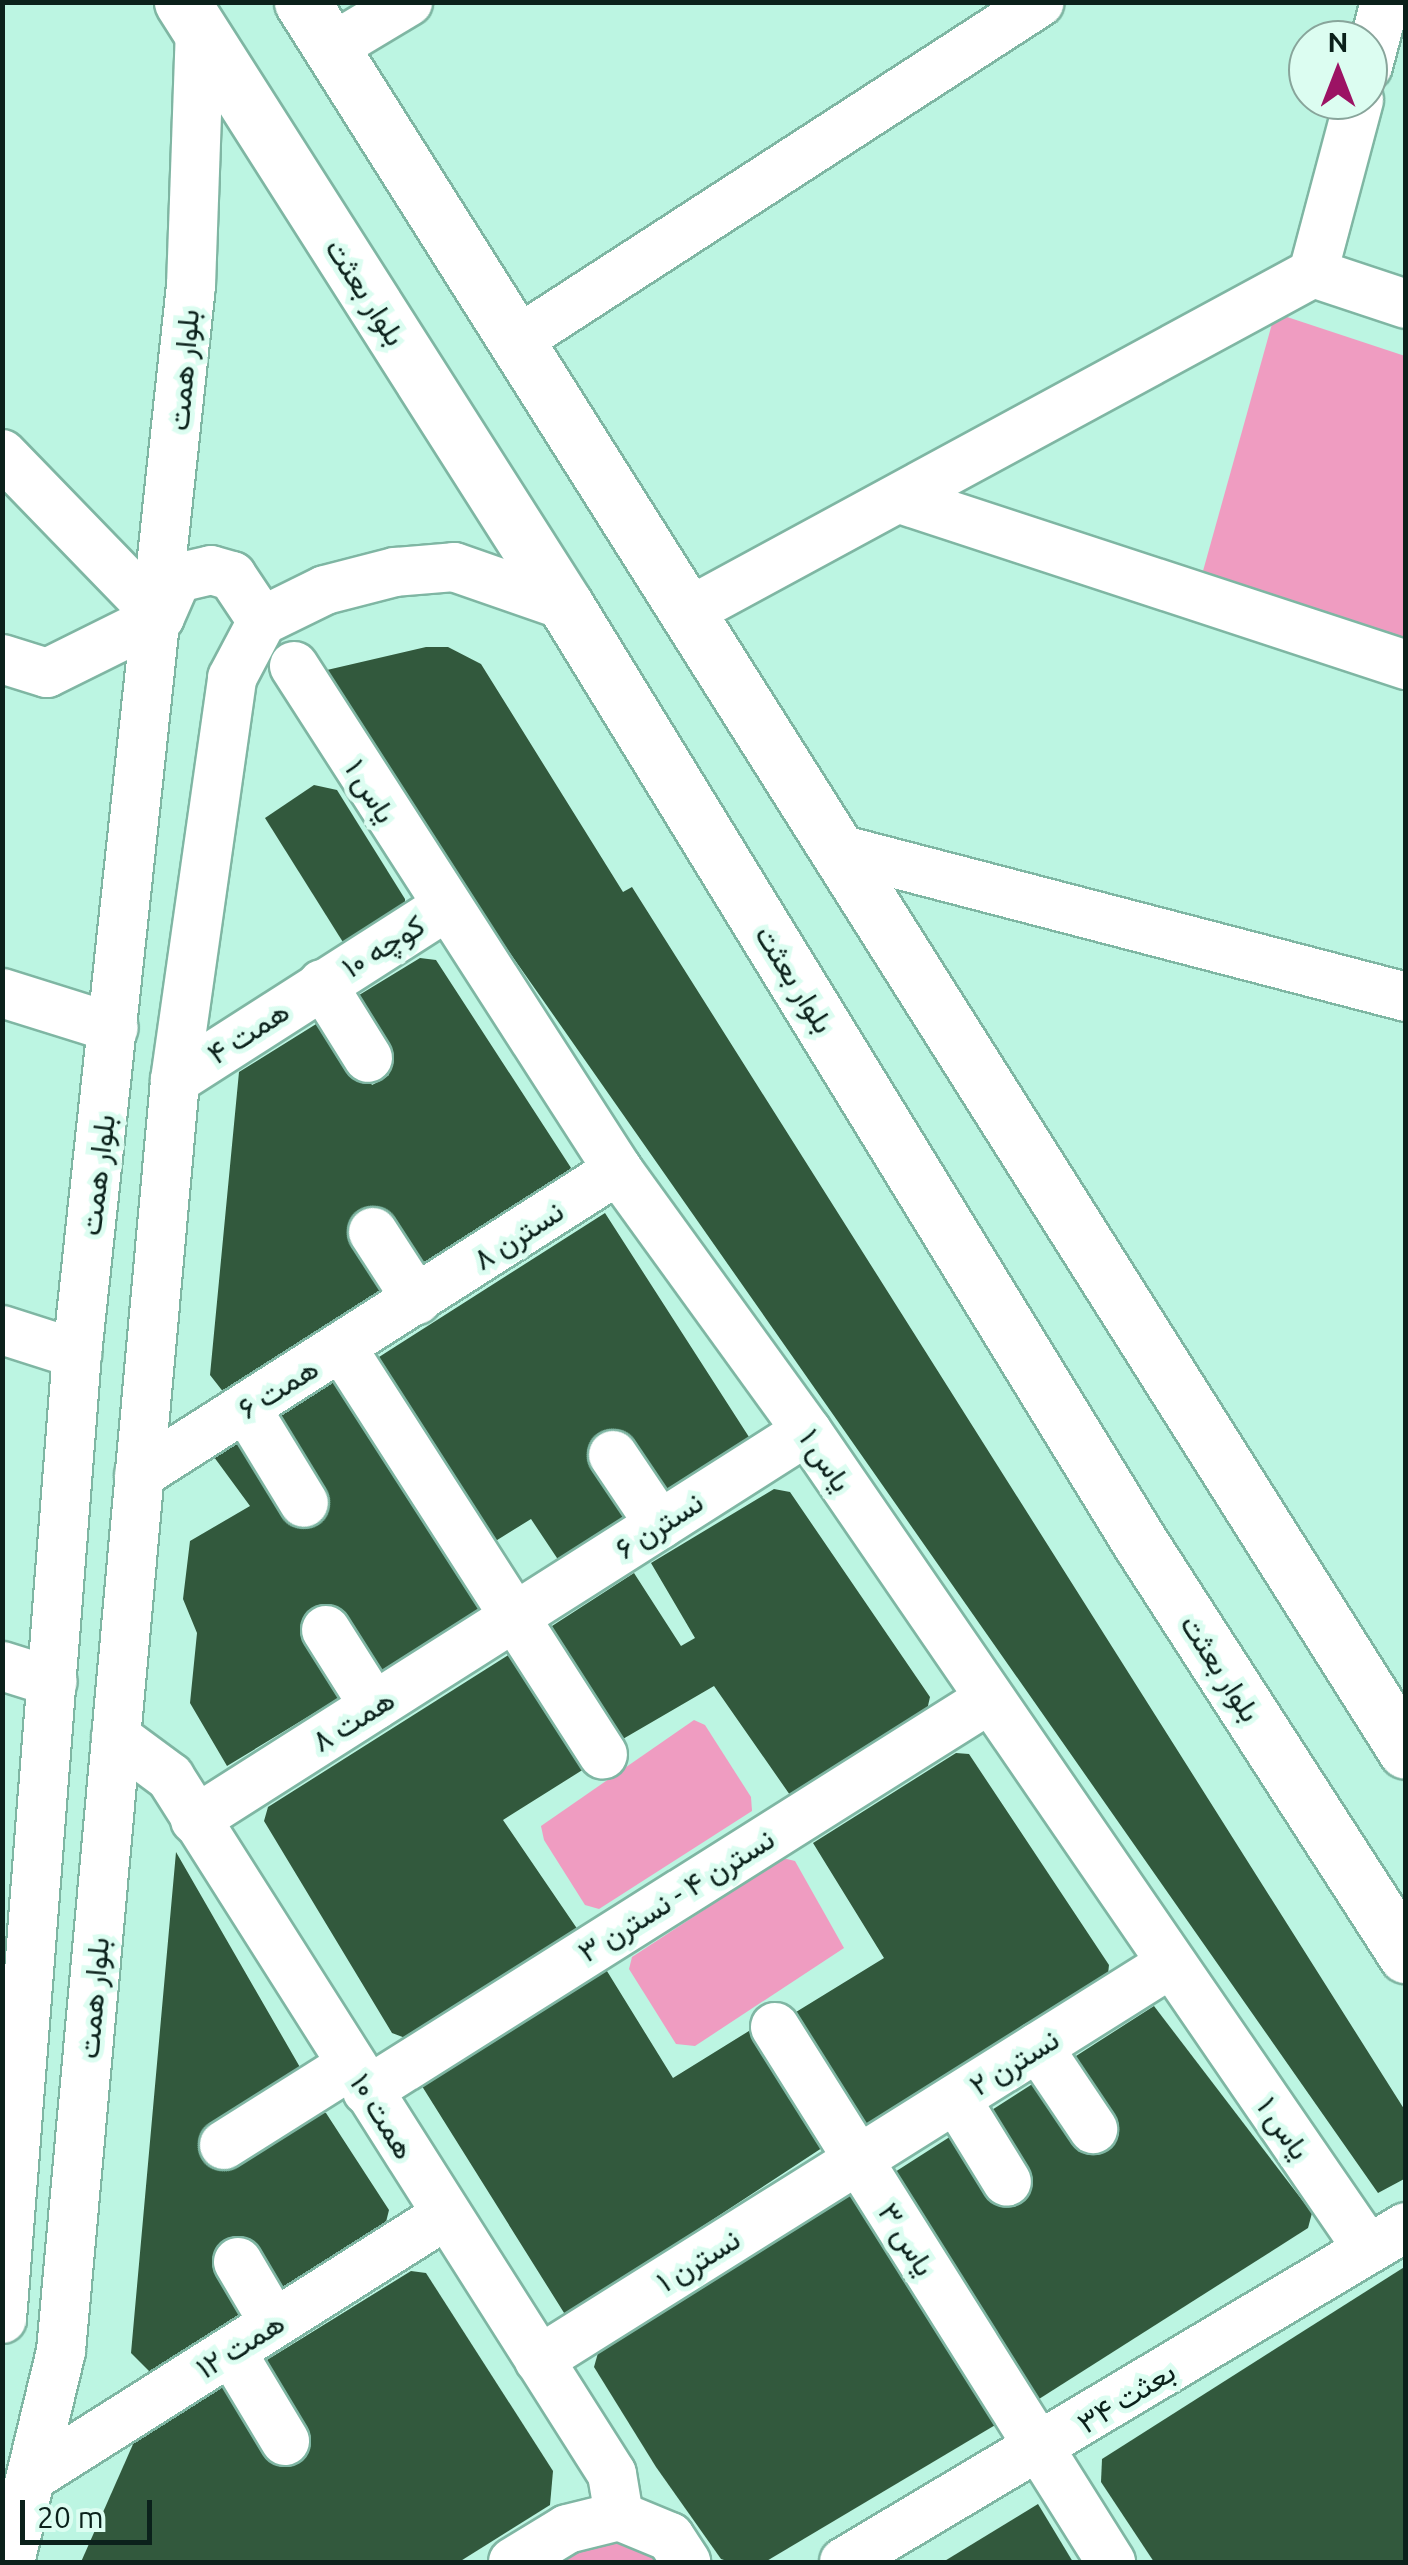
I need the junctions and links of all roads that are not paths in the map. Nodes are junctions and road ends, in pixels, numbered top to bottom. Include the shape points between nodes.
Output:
1 (302, 2) edge
2 (408, 2) edge
3 (1040, 2) edge
4 (191, 17) edge
5 (330, 48) junction
6 (1354, 120) edge
7 (1313, 274) junction
8 (1406, 304) edge
9 (515, 342) junction
10 (2, 454) edge
11 (900, 498) junction
12 (566, 606) junction
13 (686, 612) junction
14 (160, 617) junction
15 (262, 622) junction
16 (2, 659) edge
17 (1406, 665) edge
18 (294, 666) dead end
19 (835, 848) junction
20 (444, 908) junction
21 (322, 984) junction
22 (2, 993) edge
23 (1406, 997) edge
24 (114, 1028) junction
25 (368, 1058) dead end
26 (174, 1080) junction
27 (618, 1170) junction
28 (373, 1232) dead end
29 (417, 1300) junction
30 (2, 1330) edge
31 (342, 1348) junction
32 (77, 1354) junction
33 (246, 1408) junction
34 (807, 1431) junction
35 (613, 1455) dead end
36 (138, 1475) junction
37 (304, 1504) dead end
38 (660, 1525) junction
39 (511, 1620) junction
40 (326, 1630) dead end
41 (2, 1666) edge
42 (53, 1682) junction
43 (986, 1701) junction
44 (374, 1706) junction
45 (116, 1737) junction
46 (1406, 1751) edge
47 (603, 1754) dead end
48 (196, 1820) junction
49 (1406, 1956) edge
50 (1170, 1964) junction
51 (775, 2027) dead end
52 (12, 2047) edge
53 (1038, 2047) junction
54 (359, 2078) junction
55 (956, 2099) junction
56 (1093, 2129) dead end
57 (224, 2145) dead end
58 (858, 2160) junction
59 (1006, 2182) dead end
60 (446, 2215) junction
61 (1387, 2238) edge
62 (238, 2262) dead end
63 (2, 2319) edge
64 (274, 2323) junction
65 (231, 2350) junction
66 (538, 2360) junction
67 (285, 2441) dead end
68 (1040, 2450) junction
69 (33, 2476) junction
70 (619, 2516) junction
71 (10, 2562) edge
72 (514, 2562) edge
73 (686, 2562) edge
74 (844, 2562) edge
75 (1111, 2562) edge

1 - 5 main road
2 - 5 street
3 - 9 street
4 - 12 main road, بلوار بعثت
4 - 14 street, بلوار همت via 191,286
5 - 9 main road
6 - 7 street
7 - 8 street
7 - 11 street
9 - 13 main road
10 - 14 street
11 - 13 street
11 - 17 street
12 - 15 street via 454,567 395,572 324,590
12 - 49 main road, بلوار بعثت via 1139,1541
13 - 19 main road
14 - 15 street via 177,578 211,570 232,576
14 - 16 street via 48,673
14 - 24 street, بلوار همت
15 - 26 street, بلوار همت via 232,678
18 - 20 street, یاس ۱
19 - 23 street
19 - 46 main road
20 - 21 street, کوچه ۱۰
20 - 27 street, یاس ۱
21 - 25 street
21 - 26 street, همت ۴
22 - 24 street
24 - 32 street, بلوار همت
26 - 36 street, بلوار همت
27 - 29 street, نسترن ۸
27 - 34 street, یاس ۱
28 - 29 street
29 - 31 street, همت ۶
30 - 32 street
31 - 33 street, همت ۶
31 - 39 street
32 - 42 street, بلوار همت
33 - 36 street, همت ۶
33 - 37 street
34 - 38 street, نسترن ۶
34 - 43 street, یاس ۱
35 - 38 street
36 - 45 street, بلوار همت
38 - 39 street, نسترن ۶
39 - 44 street, همت ۸
39 - 47 street
40 - 44 street
41 - 42 street
42 - 52 street, بلوار همت
43 - 50 street, یاس ۱
43 - 54 street, نسترن ۴ - نسترن ۳
44 - 48 street, همت ۸
45 - 48 street, همت ۱۰ via 170,1777
45 - 69 street, بلوار همت via 62,2351
48 - 54 street, همت ۱۰
50 - 53 street, نسترن ۲
50 - 61 street, یاس ۱
51 - 58 street, یاس ۳
52 - 63 street, بلوار همت
53 - 55 street, نسترن ۲
53 - 56 street
54 - 57 street, نسترن ۴ - نسترن ۳
54 - 60 street, همت ۱۰
55 - 58 street, نسترن ۲
55 - 59 street
58 - 66 street, نسترن ۱
58 - 68 street, یاس ۳
60 - 64 street, همت ۱۲
60 - 66 street, همت ۱۰
61 - 68 street, بعثت ۳۴
62 - 64 street
64 - 65 street, همت ۱۲
65 - 67 street
65 - 69 street, همت ۱۲
66 - 70 street, همت ۱۰ via 612,2474
68 - 74 street, بعثت ۳۴
68 - 75 street, یاس ۳
69 - 71 street, بلوار همت
70 - 72 street via 567,2529
70 - 73 street via 647,2522 670,2537

